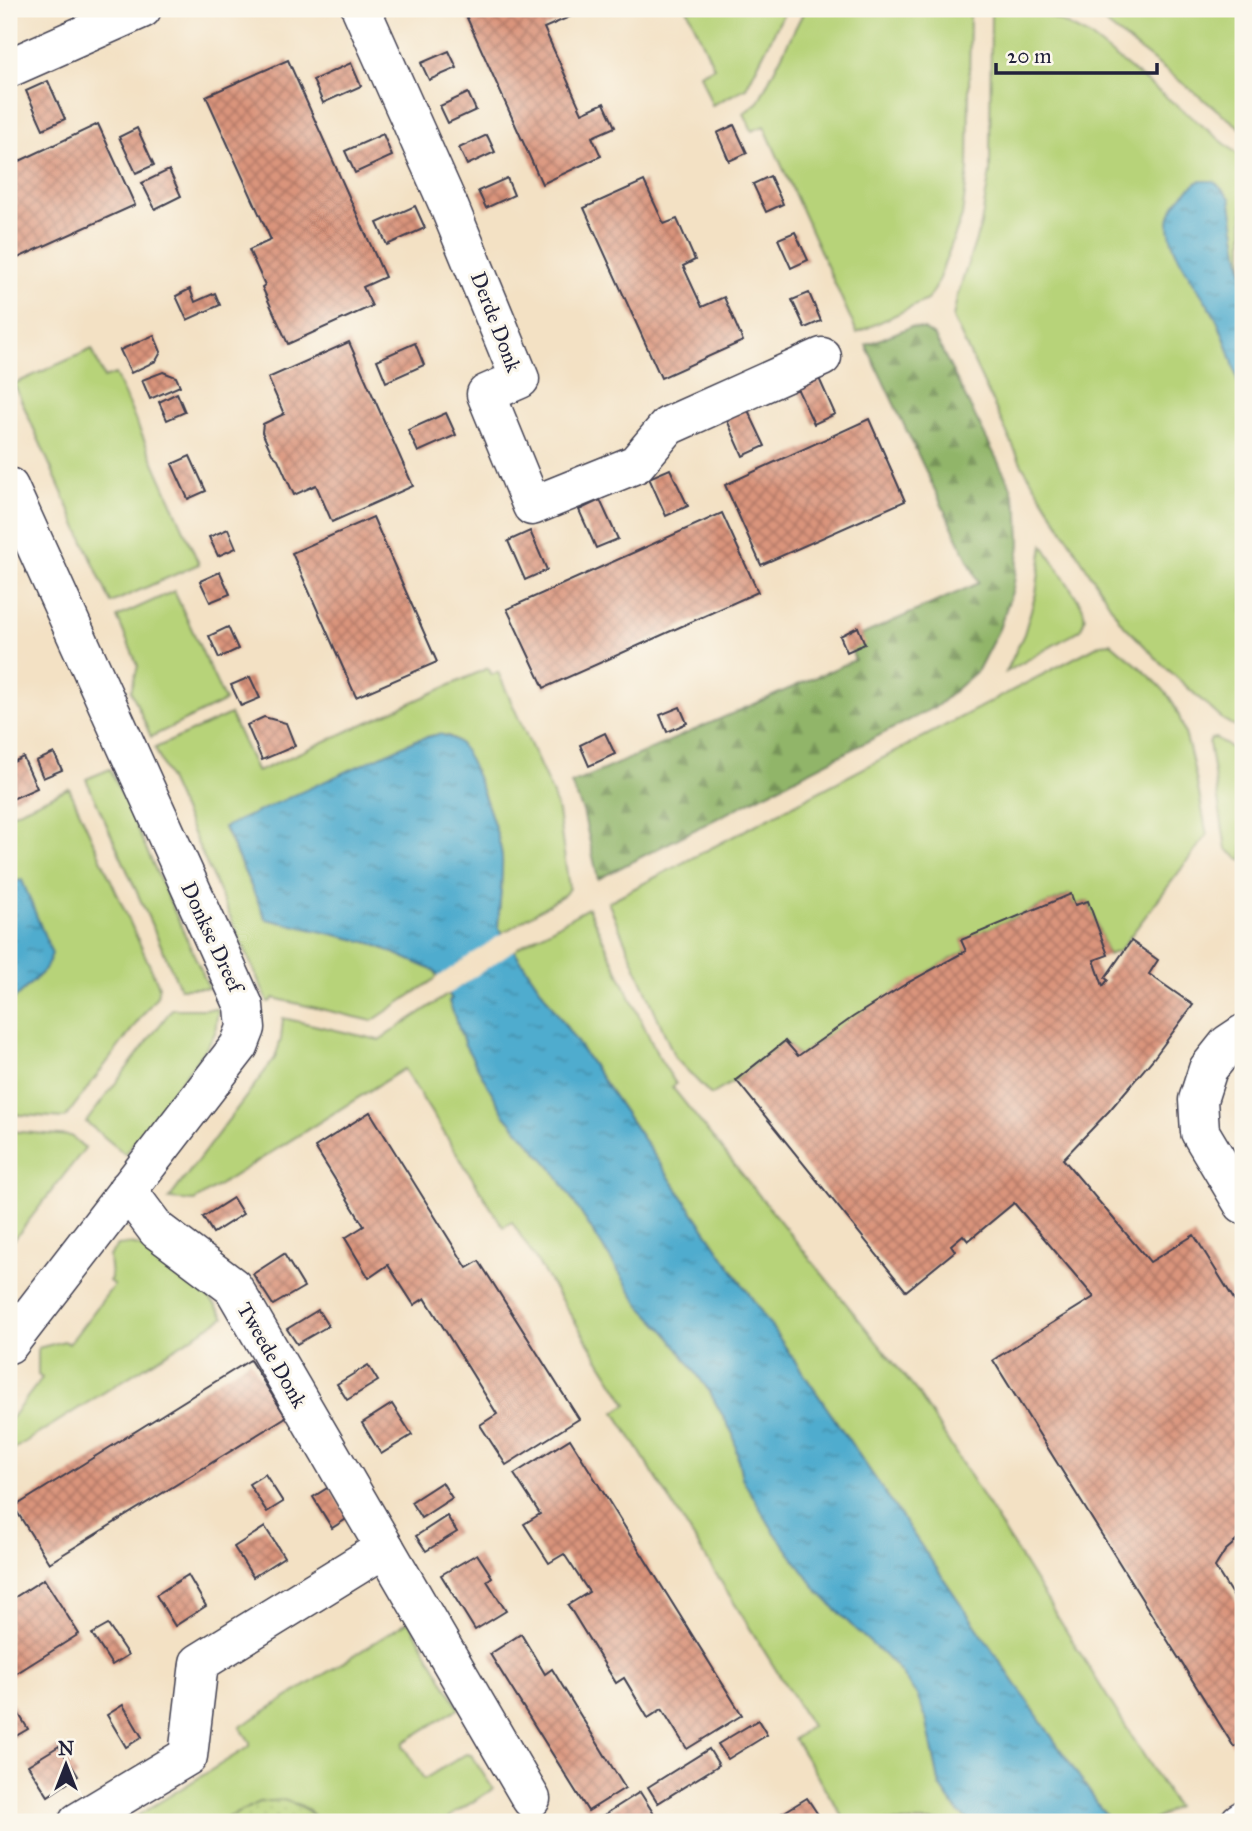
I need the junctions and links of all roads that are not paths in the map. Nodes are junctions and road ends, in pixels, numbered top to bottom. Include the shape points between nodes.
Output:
1 (142, 9) edge
2 (361, 9) edge
3 (9, 68) edge
4 (822, 357) dead end
5 (9, 489) edge
6 (1243, 1034) edge
7 (127, 1190) junction
8 (1243, 1204) edge
9 (9, 1344) edge
10 (385, 1548) junction
11 (531, 1799) dead end
12 (78, 1822) edge

1 - 3 street
2 - 4 street, Derde Donk via 520,379 486,394 532,506 636,464 668,426
5 - 7 street, Donkse Dreef via 244,1006 246,1028 239,1046
6 - 8 street via 1228,1044 1209,1069 1198,1100 1200,1132
7 - 9 street, Donkse Dreef
7 - 10 street, Tweede Donk via 157,1230 233,1287
10 - 11 street, Tweede Donk
10 - 12 street via 199,1663 188,1756

